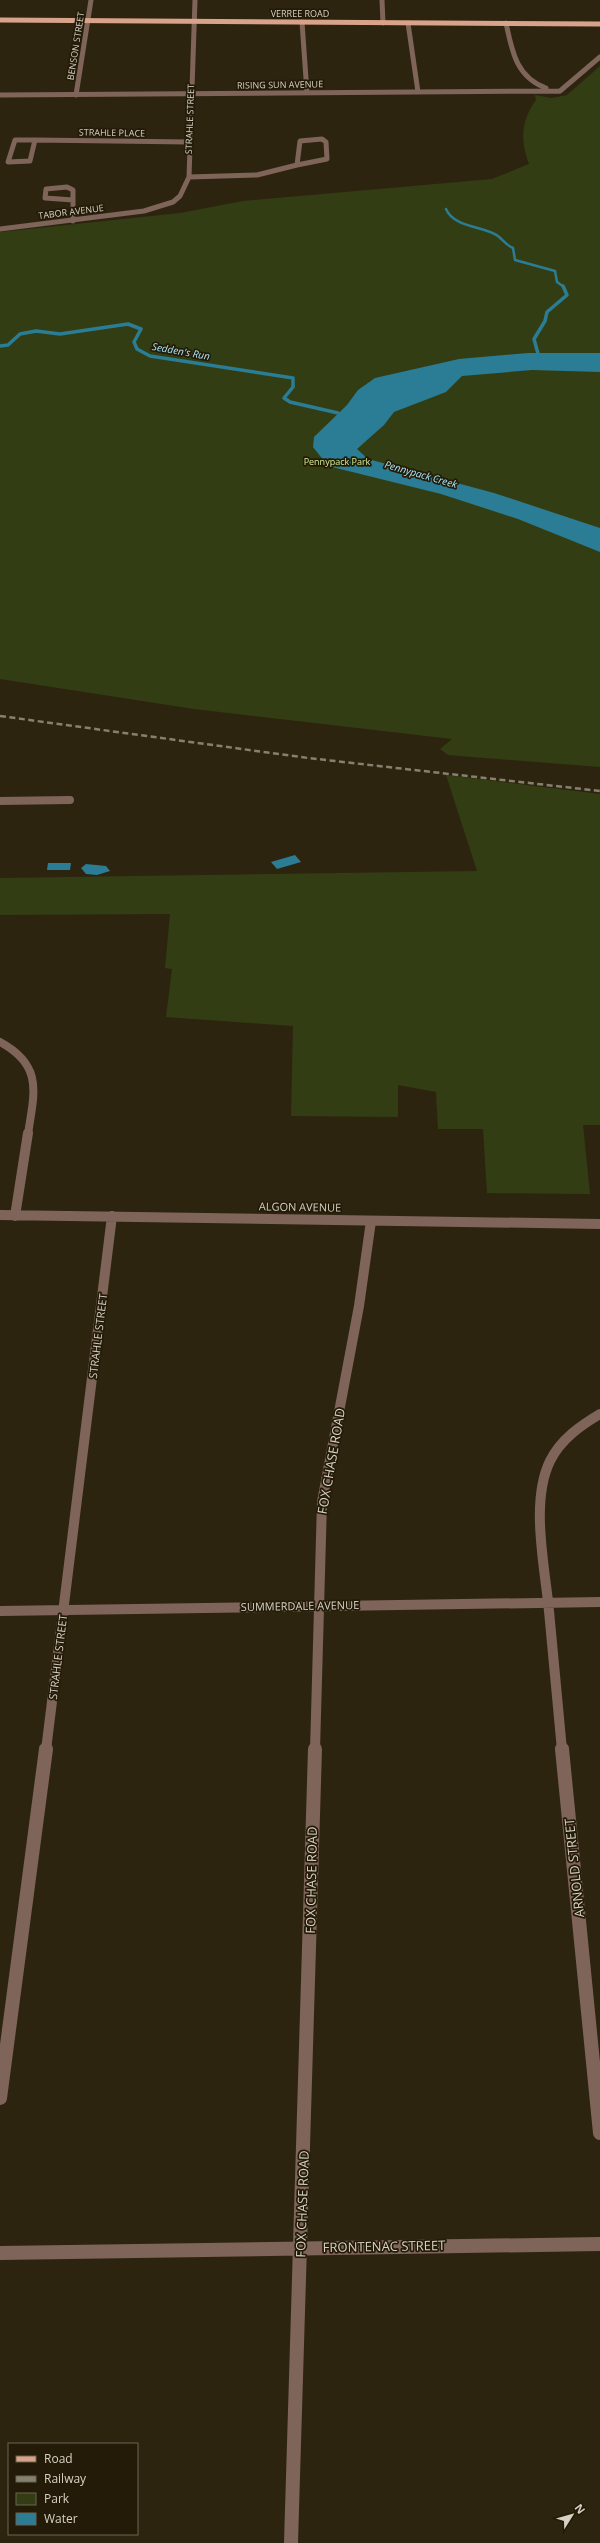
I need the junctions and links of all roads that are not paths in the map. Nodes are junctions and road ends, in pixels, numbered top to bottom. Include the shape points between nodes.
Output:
1 (91, 0) edge
2 (195, 0) edge
3 (382, 0) edge
4 (0, 20) edge
5 (88, 20) junction
6 (194, 22) junction
7 (302, 22) junction
8 (383, 23) junction
9 (408, 23) junction
10 (506, 23) junction
11 (600, 24) edge
12 (600, 57) edge
13 (560, 91) junction
14 (418, 92) junction
15 (307, 93) junction
16 (191, 94) junction
17 (0, 95) edge
18 (76, 95) junction
19 (35, 140) junction
20 (189, 142) junction
21 (297, 165) junction
22 (189, 177) junction
23 (73, 200) junction
24 (144, 211) joint
25 (73, 221) junction
26 (0, 229) edge
27 (70, 800) dead end
28 (0, 801) edge
29 (0, 1042) edge
30 (0, 1215) edge
31 (15, 1216) junction
32 (112, 1216) junction
33 (371, 1221) junction
34 (600, 1224) edge
35 (600, 1414) edge
36 (600, 1602) edge
37 (549, 1603) junction
38 (318, 1605) junction
39 (64, 1610) junction
40 (0, 1611) edge
41 (0, 2098) edge
42 (600, 2133) edge
43 (600, 2244) edge
44 (301, 2248) junction
45 (0, 2254) edge
46 (291, 2543) edge

1 - 5 street, BENSON STREET
2 - 6 street, STRAHLE STREET
3 - 8 street
4 - 5 main road, VERREE ROAD
5 - 6 main road, VERREE ROAD
5 - 18 street, BENSON STREET
6 - 7 main road, VERREE ROAD
6 - 16 street, STRAHLE STREET
7 - 8 main road, VERREE ROAD
7 - 15 street
8 - 9 main road, VERREE ROAD
9 - 10 main road, VERREE ROAD
9 - 14 street
10 - 11 main road, VERREE ROAD
10 - 13 street via 519,72 535,85
12 - 13 street
13 - 14 street, RISING SUN AVENUE
14 - 15 street, RISING SUN AVENUE
15 - 16 street, RISING SUN AVENUE
16 - 18 street, RISING SUN AVENUE
16 - 20 street, STRAHLE STREET
17 - 18 street, RISING SUN AVENUE
19 - 19 street, STRAHLE PLACE via 30,161 8,162 15,140
19 - 20 street, STRAHLE PLACE
20 - 22 street, STRAHLE STREET
21 - 21 street via 300,141 322,139 326,142 327,159
21 - 22 street via 263,175
22 - 24 street, STRAHLE STREET via 180,196 173,202
23 - 23 street via 73,190 67,187 46,189 46,198
23 - 25 street
24 - 25 street, TABOR AVENUE
25 - 26 street, TABOR AVENUE
27 - 28 street
29 - 31 street via 10,1046 25,1060 35,1090
30 - 31 street, ALGON AVENUE
31 - 32 street, ALGON AVENUE
32 - 33 street, ALGON AVENUE
32 - 39 street, STRAHLE STREET
33 - 34 street, ALGON AVENUE
33 - 38 street, FOX CHASE ROAD via 359,1306 322,1502
35 - 37 street, ARNOLD STREET via 577,1426 551,1457 540,1495
36 - 37 street, SUMMERDALE AVENUE
37 - 38 street, SUMMERDALE AVENUE
37 - 42 street, ARNOLD STREET
38 - 39 street, SUMMERDALE AVENUE
38 - 44 street, FOX CHASE ROAD
39 - 40 street, SUMMERDALE AVENUE
39 - 41 street, STRAHLE STREET
43 - 44 street, FRONTENAC STREET
44 - 45 street, FRONTENAC STREET
44 - 46 street, FOX CHASE ROAD

